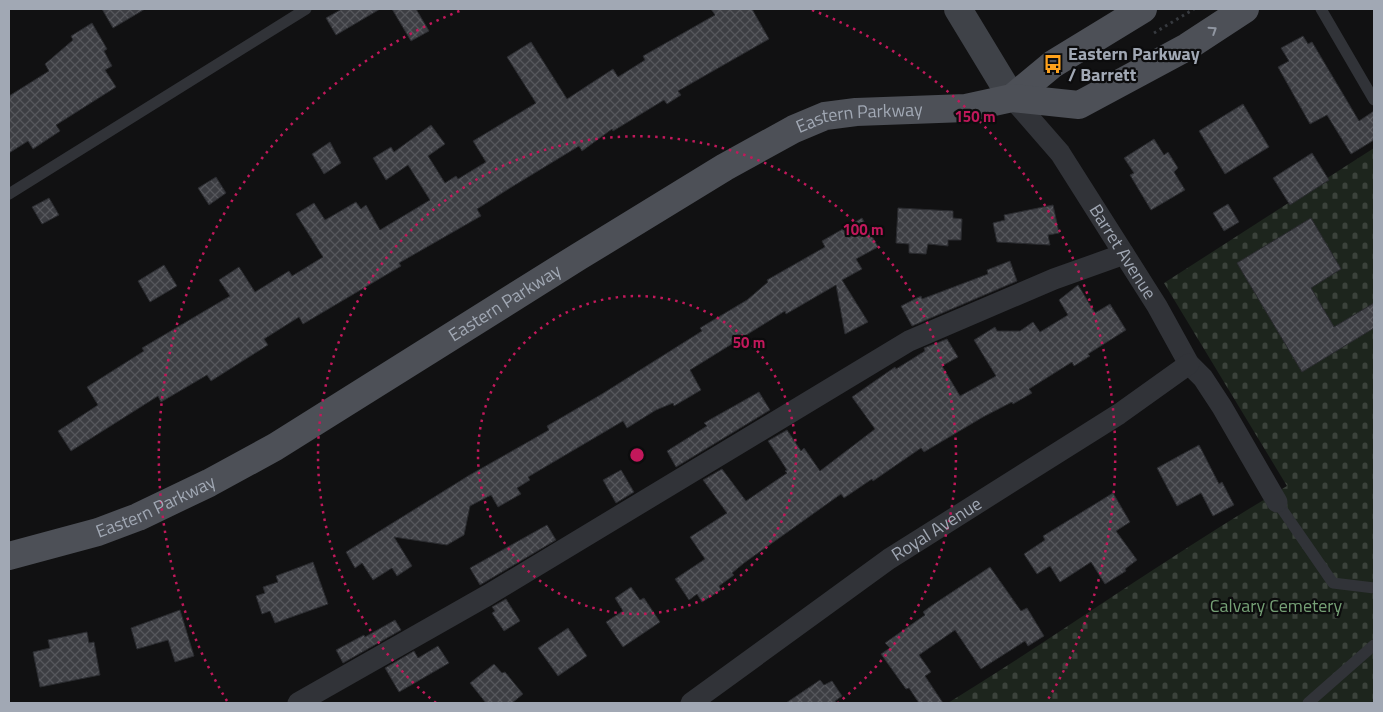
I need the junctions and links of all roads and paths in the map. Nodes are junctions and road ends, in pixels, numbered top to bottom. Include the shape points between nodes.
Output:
1 (306, 9) edge
2 (958, 9) edge
3 (1143, 9) edge
4 (1245, 9) edge
5 (1321, 9) edge
6 (1012, 98) junction
7 (1374, 100) edge
8 (9, 194) edge
9 (1124, 254) junction
10 (1189, 364) junction
11 (1277, 502) joint
12 (9, 556) edge
13 (1374, 588) edge
14 (1374, 645) edge
15 (298, 703) edge
16 (691, 703) edge
17 (1308, 703) edge

1 - 8 lane
2 - 6 street, Barret Avenue
3 - 6 main road, Eastern Parkway via 1053,64
6 -> 4 main road, Eastern Parkway via 1079,105 1187,47
5 - 7 lane
6 - 9 street, Barret Avenue via 1060,152
6 - 12 main road, Eastern Parkway via 966,108 825,116 794,129 578,257 276,447 138,517 98,532
9 - 10 street, Barret Avenue
9 - 15 street via 1054,279 909,341 488,595
10 - 11 street, Barret Avenue via 1203,378 1222,407
10 - 16 street, Royal Avenue via 1119,414 889,559
11 - 13 lane via 1333,582
14 - 17 lane

